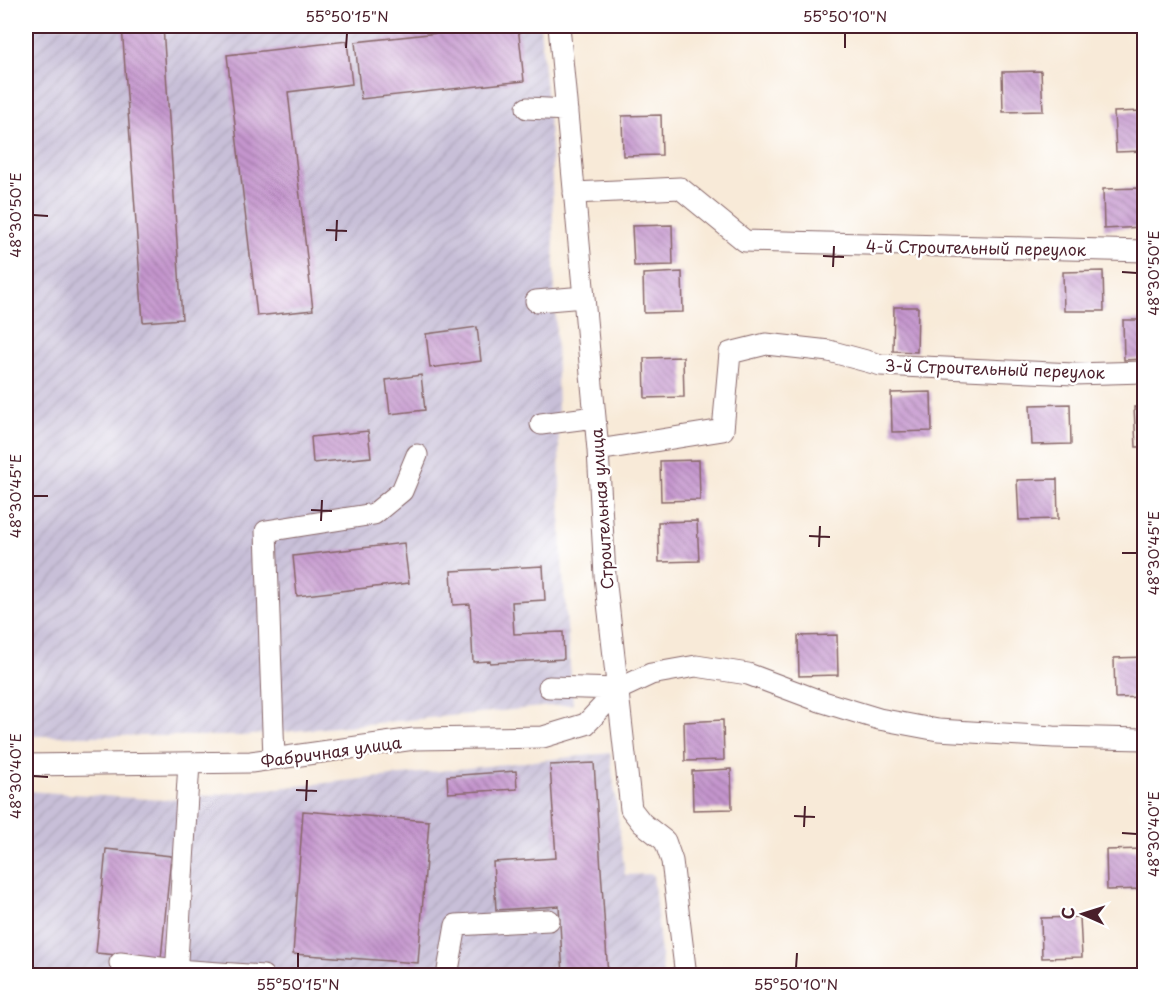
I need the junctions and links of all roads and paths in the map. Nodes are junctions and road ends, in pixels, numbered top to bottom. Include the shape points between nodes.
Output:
1 (559, 26) edge
2 (527, 108) dead end
3 (567, 110) junction
4 (574, 193) junction
5 (1144, 251) edge
6 (584, 297) junction
7 (536, 301) dead end
8 (1144, 372) edge
9 (595, 417) junction
10 (541, 424) dead end
11 (598, 450) junction
12 (417, 455) dead end
13 (549, 687) dead end
14 (619, 689) junction
15 (1144, 739) edge
16 (274, 759) junction
17 (189, 763) junction
18 (26, 765) edge
19 (549, 920) dead end
20 (120, 963) dead end
21 (176, 973) edge
22 (263, 975) edge
23 (447, 975) edge
24 (686, 975) edge

1 - 3 street, Строительная улица
2 - 3 street
3 - 4 street, Строительная улица
4 - 5 street, 4-й Строительный переулок via 680,188 745,241
4 - 6 street, Строительная улица
6 - 7 street
6 - 9 street, Строительная улица
8 - 11 street, 3-й Строительный переулок via 1074,374 881,365 829,351 766,344 730,352 723,430
9 - 10 street
9 - 11 street, Строительная улица
11 - 14 street, Строительная улица via 605,576
12 - 16 street via 402,491 374,514 266,531
13 - 14 street
14 - 15 street via 651,674 696,666 748,674 879,719 938,730
14 - 16 street, Фабричная улица via 586,724 543,737 414,739
14 - 24 street, Строительная улица via 631,809 664,841 672,861
16 - 17 street, Фабричная улица
17 - 18 street, Фабричная улица
17 - 21 street
19 - 23 street via 456,925
20 - 21 street
21 - 22 street

